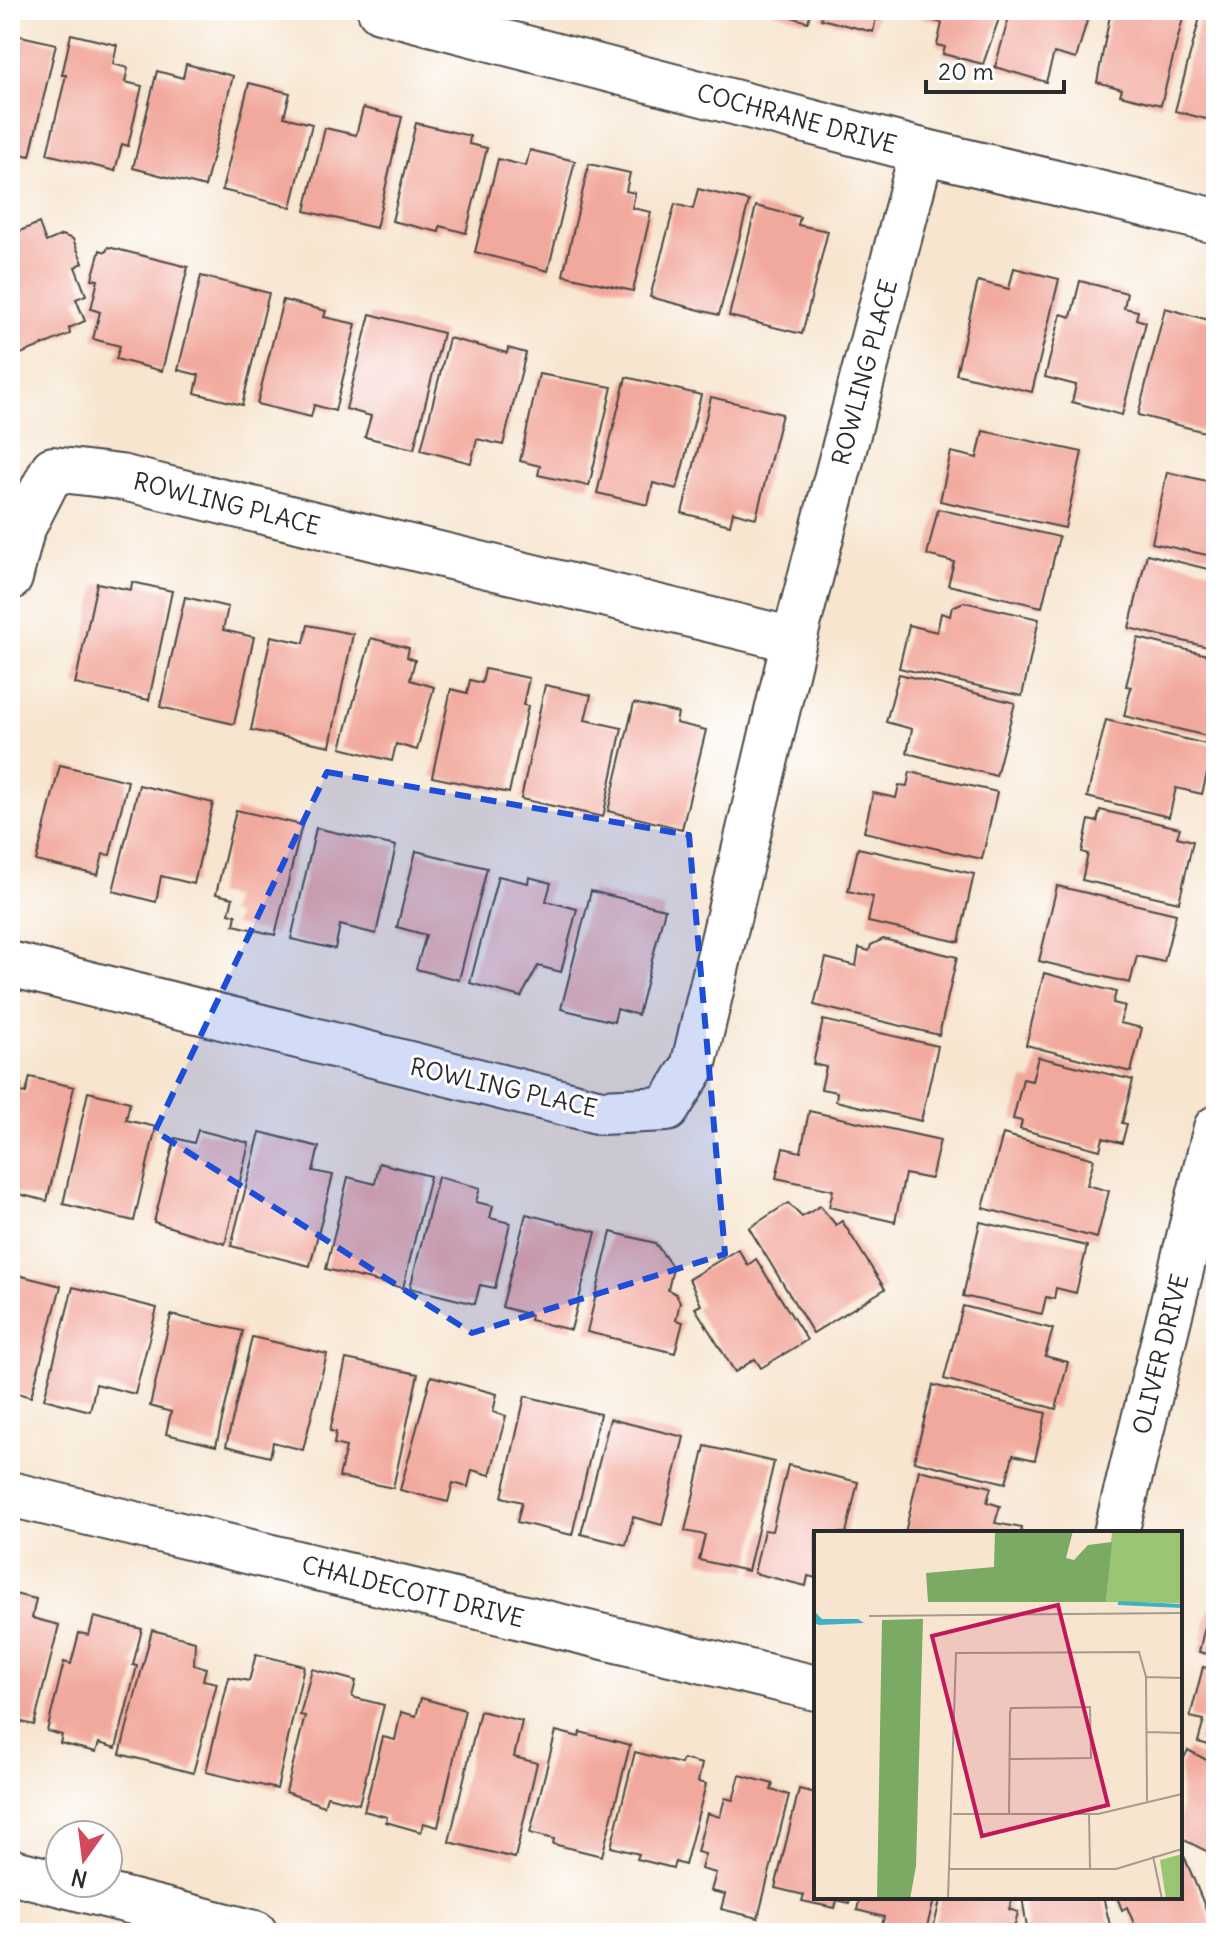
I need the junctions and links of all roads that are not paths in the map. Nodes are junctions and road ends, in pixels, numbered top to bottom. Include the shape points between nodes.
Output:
1 (380, 10) edge
2 (922, 151) junction
3 (1216, 221) edge
4 (10, 578) edge
5 (794, 640) junction
6 (10, 964) edge
7 (1216, 1128) edge
8 (10, 1494) edge
9 (1116, 1531) edge
10 (814, 1688) edge
11 (10, 1871) edge
12 (255, 1933) edge

1 - 2 street, COCHRANE DRIVE
2 - 3 street, COCHRANE DRIVE
2 - 5 street, ROWLING PLACE
4 - 5 street, ROWLING PLACE via 22,530 53,469 120,477
5 - 6 street, ROWLING PLACE via 693,1067 667,1109 601,1112
7 - 9 street, OLIVER DRIVE
8 - 10 street, CHALDECOTT DRIVE
11 - 12 street

